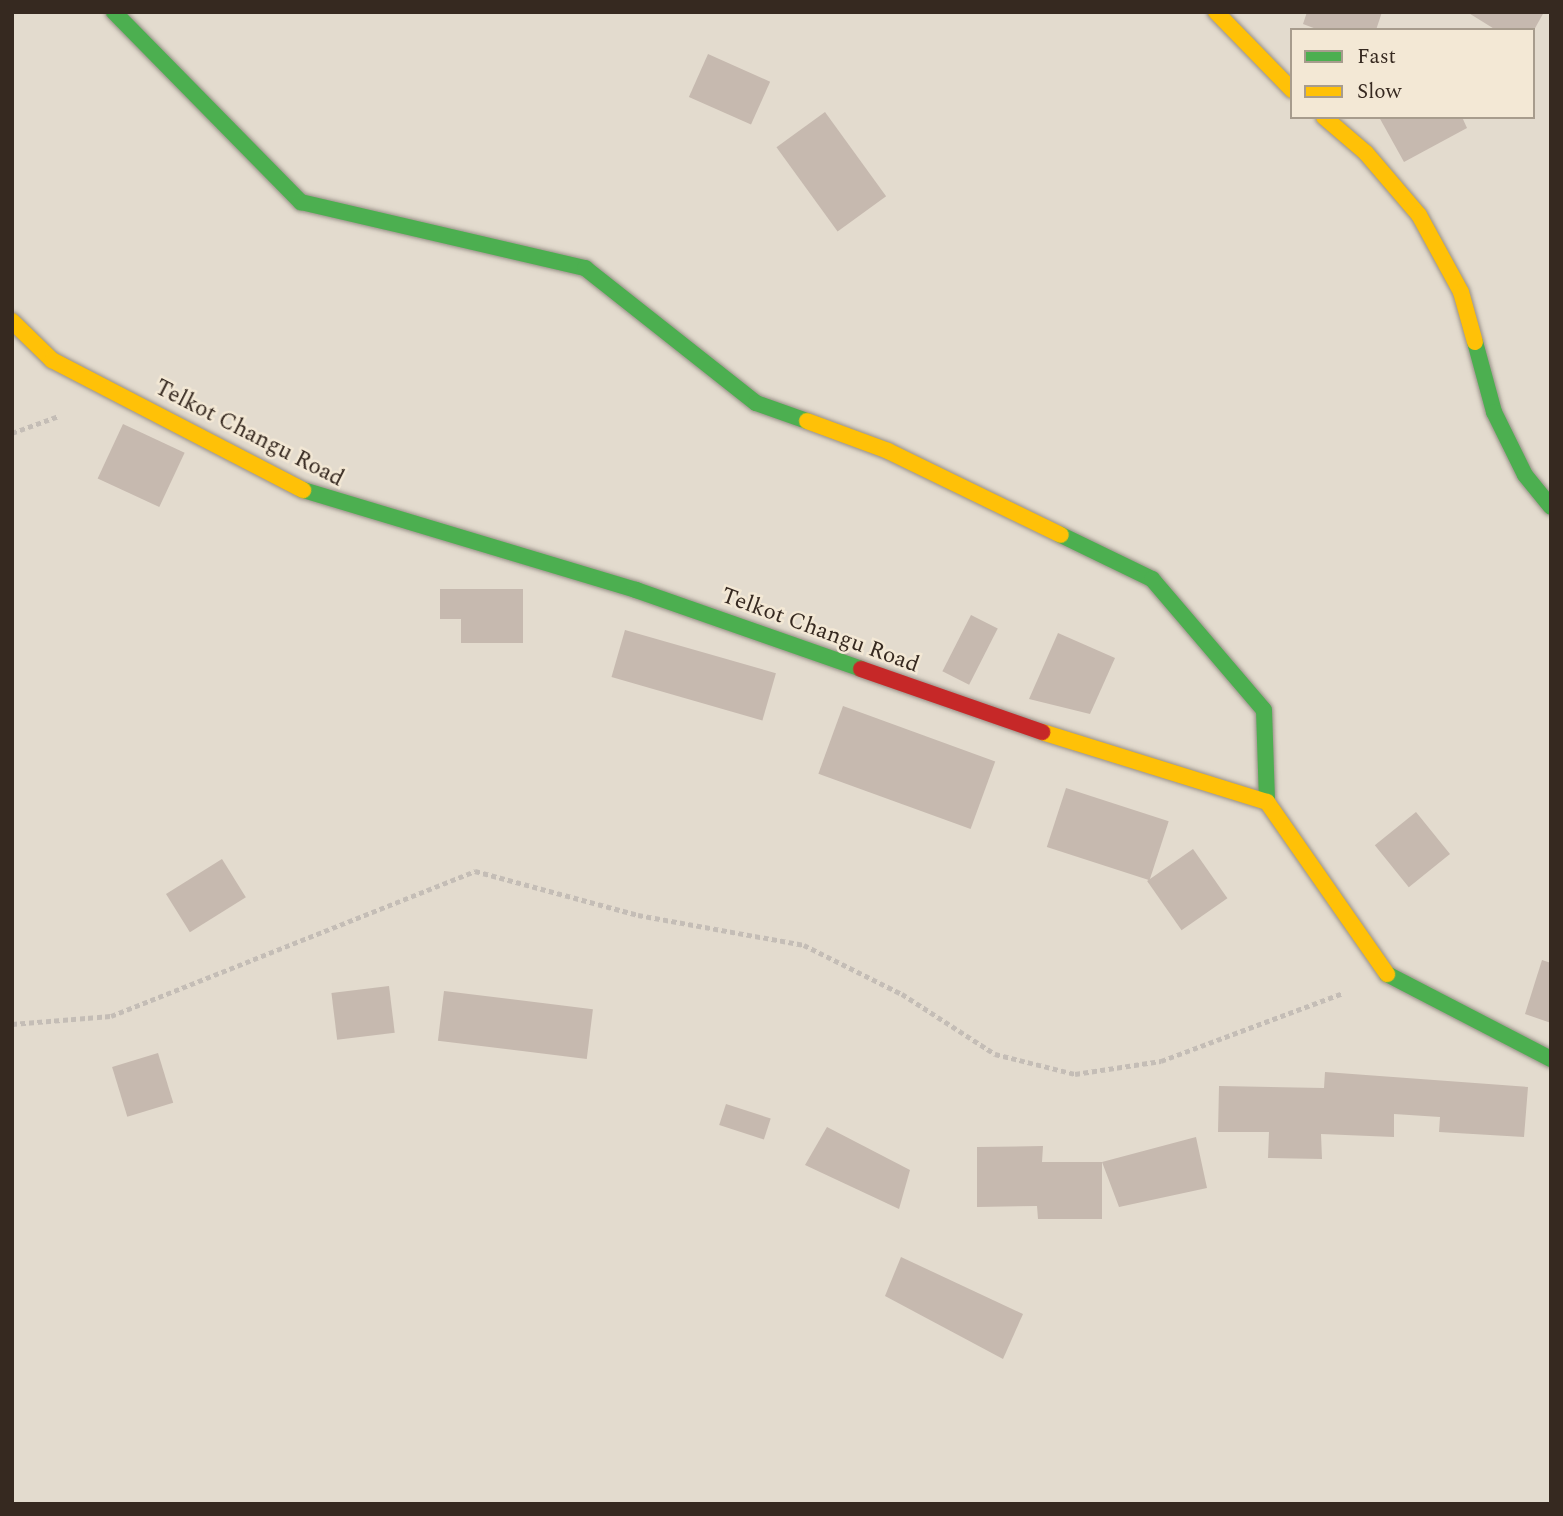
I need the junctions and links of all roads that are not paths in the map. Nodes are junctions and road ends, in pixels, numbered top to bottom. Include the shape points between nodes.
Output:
1 (114, 12) edge
2 (1216, 12) edge
3 (1290, 88) edge
4 (1326, 119) edge
5 (12, 321) edge
6 (1551, 507) edge
7 (1267, 802) junction
8 (1551, 1059) edge

1 - 7 street via 301,202 585,268 756,403 888,451 1152,579 1264,710
2 - 3 street
4 - 6 street via 1366,153 1419,215 1461,292 1494,412 1525,475
5 - 7 street, Telkot Changu Road via 52,359 324,501 636,590 1022,726
7 - 8 street via 1378,969

